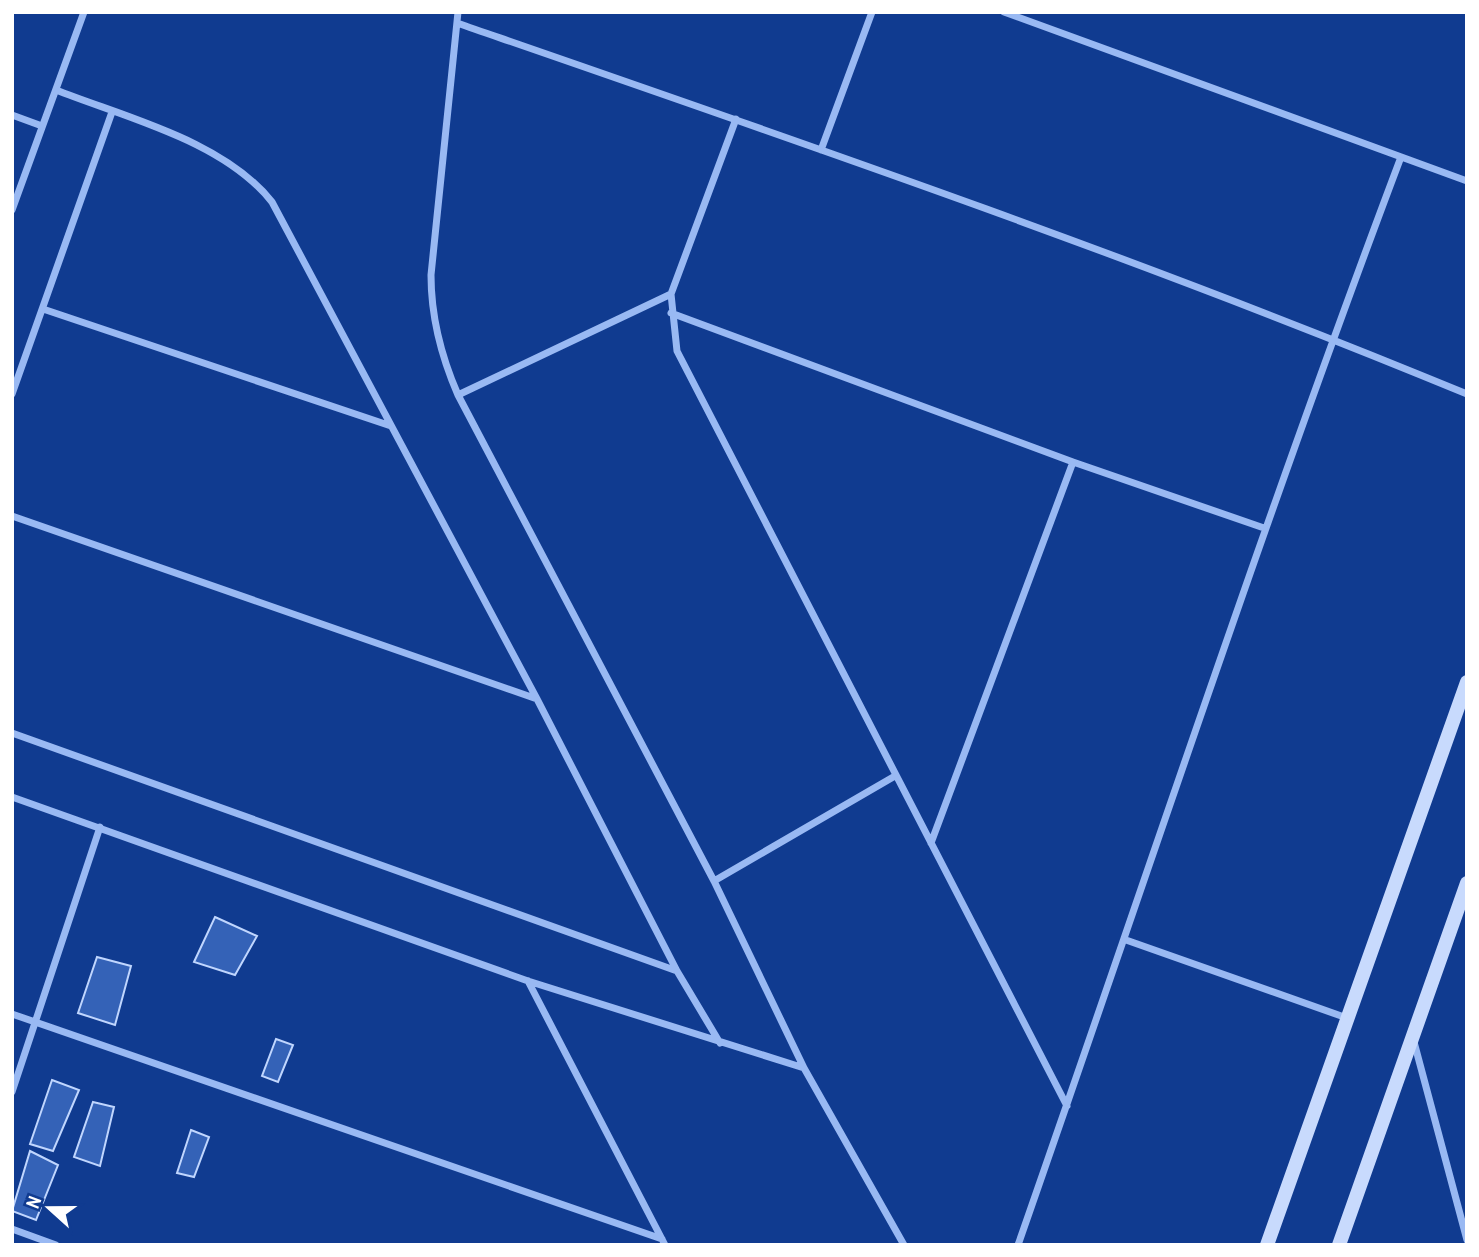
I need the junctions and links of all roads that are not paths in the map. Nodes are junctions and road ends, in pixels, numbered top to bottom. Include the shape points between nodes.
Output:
1 (84, 12) edge
2 (458, 12) edge
3 (872, 12) edge
4 (1004, 12) edge
5 (457, 23) junction
6 (56, 90) junction
7 (112, 112) junction
8 (12, 115) edge
9 (736, 119) junction
10 (42, 126) junction
11 (821, 150) junction
12 (1401, 157) junction
13 (1467, 181) edge
14 (12, 210) edge
15 (671, 294) junction
16 (43, 309) junction
17 (671, 313) junction
18 (1332, 338) junction
19 (12, 394) edge
20 (1467, 394) edge
21 (458, 395) junction
22 (391, 426) junction
23 (1073, 462) junction
24 (12, 516) edge
25 (1264, 528) junction
26 (1467, 682) edge
27 (537, 699) junction
28 (12, 733) edge
29 (895, 776) junction
30 (12, 797) edge
31 (100, 827) junction
32 (931, 844) junction
33 (714, 881) junction
34 (1467, 883) edge
35 (1126, 940) junction
36 (677, 971) junction
37 (528, 981) junction
38 (12, 1014) edge
39 (1346, 1018) junction
40 (36, 1023) junction
41 (1413, 1038) junction
42 (720, 1043) junction
43 (804, 1068) junction
44 (12, 1092) edge
45 (1066, 1106) junction
46 (12, 1229) edge
47 (1467, 1240) edge
48 (664, 1242) edge
49 (56, 1245) edge
50 (904, 1245) edge
51 (1018, 1245) edge
52 (1268, 1245) edge
53 (1339, 1245) edge

1 - 6 street
2 - 5 street
3 - 11 street
4 - 12 street
5 - 9 street
5 - 21 street via 431,275 437,339
6 - 7 street
6 - 10 street
7 - 16 street
7 - 22 street via 215,152 261,187 284,220
8 - 10 street
9 - 11 street
9 - 15 street
10 - 14 street
11 - 18 street
12 - 13 street
12 - 18 street
15 - 17 street
15 - 21 street
16 - 19 street
16 - 22 street
17 - 23 street
17 - 29 street via 677,351
18 - 20 street
18 - 25 street
21 - 33 street
22 - 27 street
23 - 25 street
23 - 32 street
24 - 27 street
25 - 35 street
26 - 39 street
27 - 36 street
28 - 36 street
29 - 32 street
29 - 33 street
30 - 31 street
31 - 37 street
31 - 40 street
32 - 45 street
33 - 43 street
34 - 41 street
35 - 39 street
35 - 45 street
36 - 42 street
37 - 42 street
37 - 48 street
38 - 40 street
39 - 52 street
40 - 44 street
40 - 48 street
41 - 47 street
41 - 53 street
42 - 43 street
43 - 50 street
45 - 51 street
46 - 49 street

